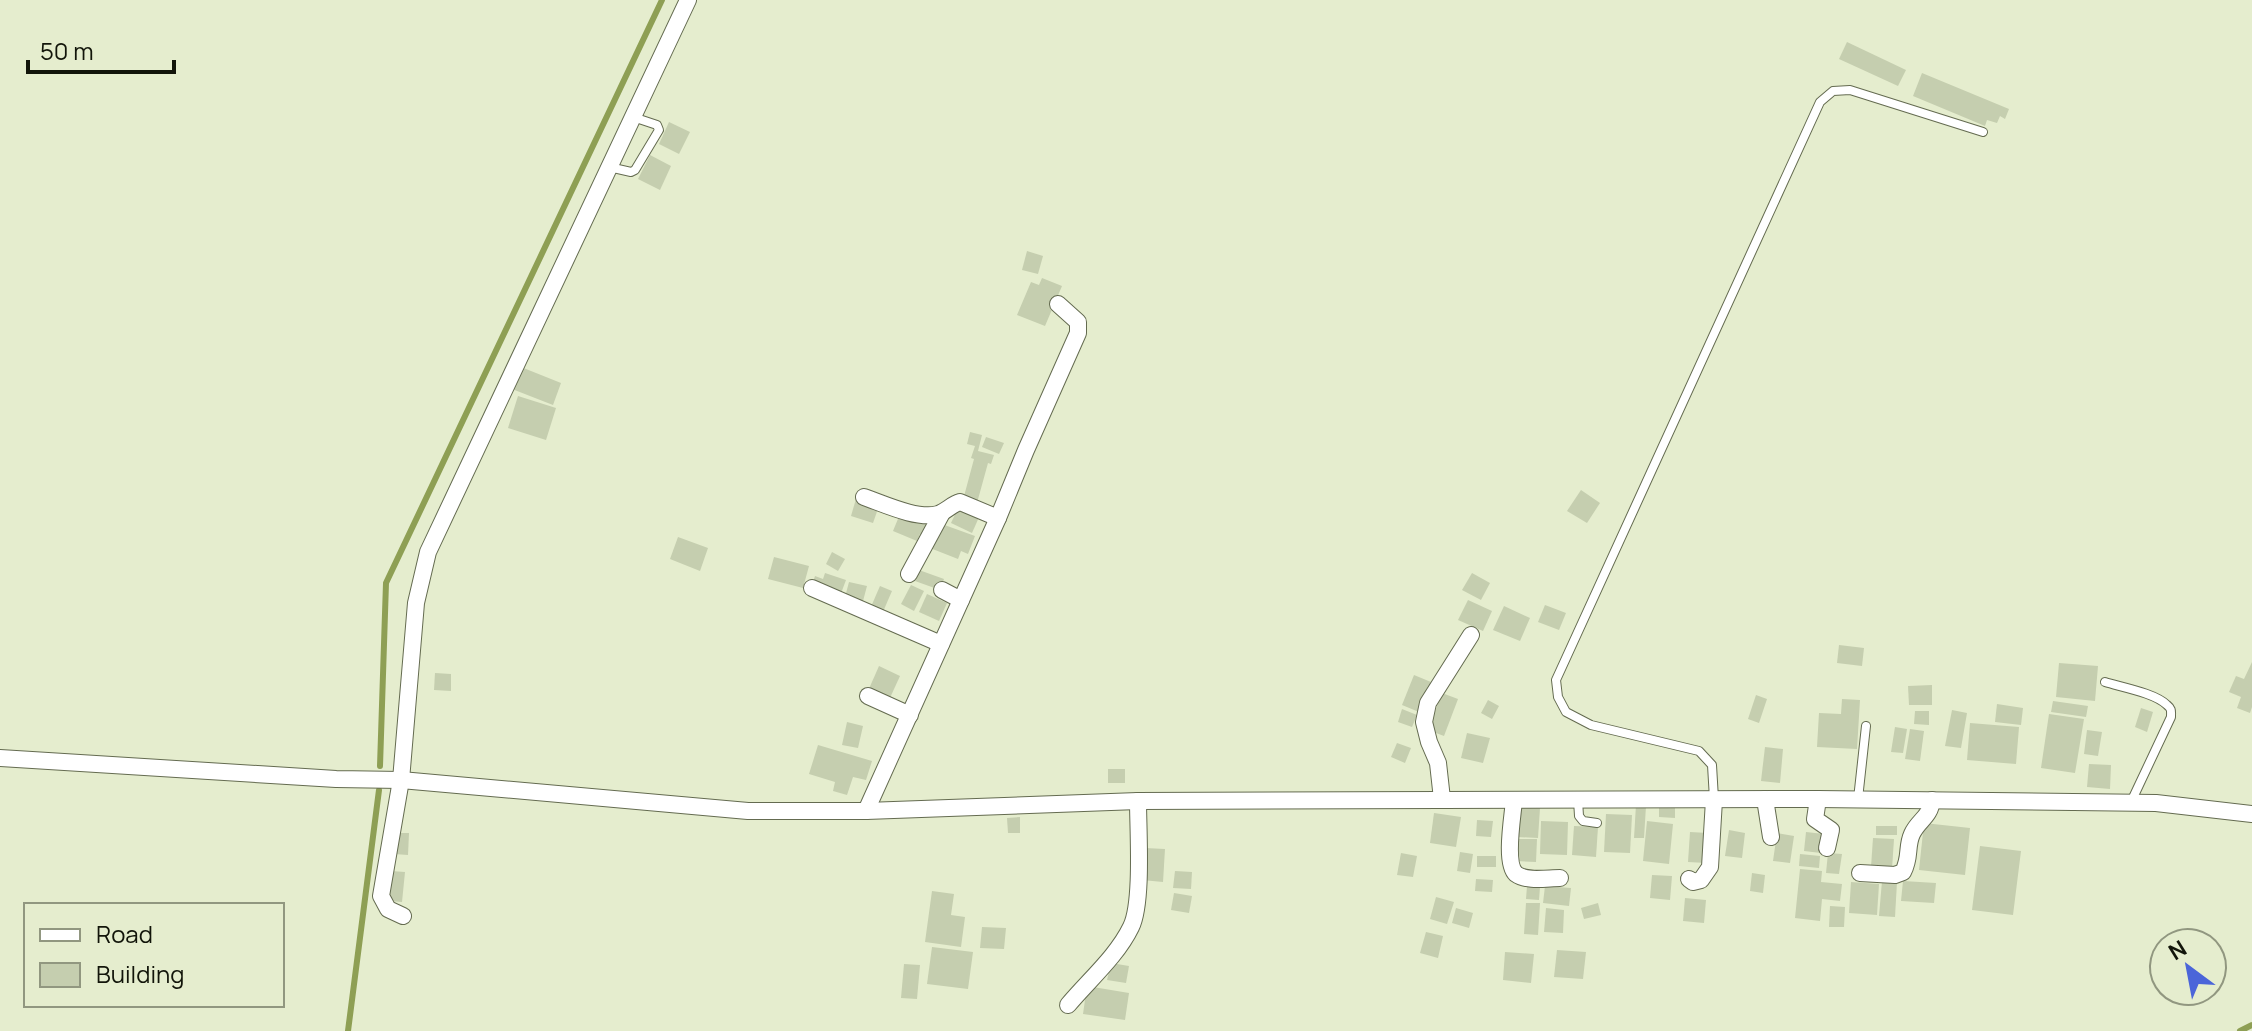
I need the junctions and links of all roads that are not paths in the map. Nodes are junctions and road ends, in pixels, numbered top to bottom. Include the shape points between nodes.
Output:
1 (688, 0) edge
2 (633, 117) junction
3 (1983, 132) dead end
4 (609, 167) junction
5 (1058, 304) dead end
6 (864, 497) dead end
7 (942, 513) junction
8 (998, 518) junction
9 (909, 574) dead end
10 (812, 588) dead end
11 (942, 590) dead end
12 (961, 600) junction
13 (1471, 635) dead end
14 (941, 644) junction
15 (2105, 682) dead end
16 (868, 696) dead end
17 (910, 715) junction
18 (1866, 726) dead end
19 (0, 758) edge
20 (401, 780) junction
21 (1442, 799) junction
22 (1578, 799) junction
23 (1765, 799) junction
24 (1818, 799) junction
25 (1858, 799) junction
26 (1514, 800) junction
27 (1714, 800) junction
28 (1932, 800) junction
29 (1138, 801) junction
30 (2131, 803) junction
31 (866, 811) junction
32 (2252, 814) edge
33 (1597, 823) dead end
34 (1771, 837) dead end
35 (1827, 848) dead end
36 (1860, 873) dead end
37 (1560, 878) dead end
38 (1689, 879) dead end
39 (403, 916) dead end
40 (1068, 1005) dead end

1 - 2 street
2 - 4 street
2 - 4 lane via 657,125 655,140 635,170
3 - 27 lane via 1850,90 1833,91 1820,102 1556,680 1566,712 1591,725 1699,751 1712,765
4 - 20 street via 428,552 416,603
5 - 8 street via 1078,322 1078,333
6 - 7 street via 916,514
7 - 8 street via 960,502
7 - 9 street
8 - 12 street
10 - 14 street
11 - 12 street
12 - 14 street
13 - 21 street via 1428,703 1424,722 1438,763
14 - 17 street
15 - 30 lane via 2153,697 2171,711
16 - 17 street
17 - 31 street
18 - 25 lane
19 - 20 street
20 - 31 street via 748,811
20 - 39 street via 381,896 388,909
21 - 26 street
21 - 29 street
22 - 26 street
22 - 27 street
22 - 33 lane via 1579,816
23 - 24 street
23 - 27 street
23 - 34 street
24 - 25 street
24 - 35 street via 1815,819 1831,830
25 - 28 street
26 - 37 street via 1512,867 1517,875
27 - 38 street via 1710,867 1701,880
28 - 30 street
28 - 36 street via 1931,812 1914,829 1903,872
29 - 31 street
29 - 40 street via 1133,924
30 - 32 street

